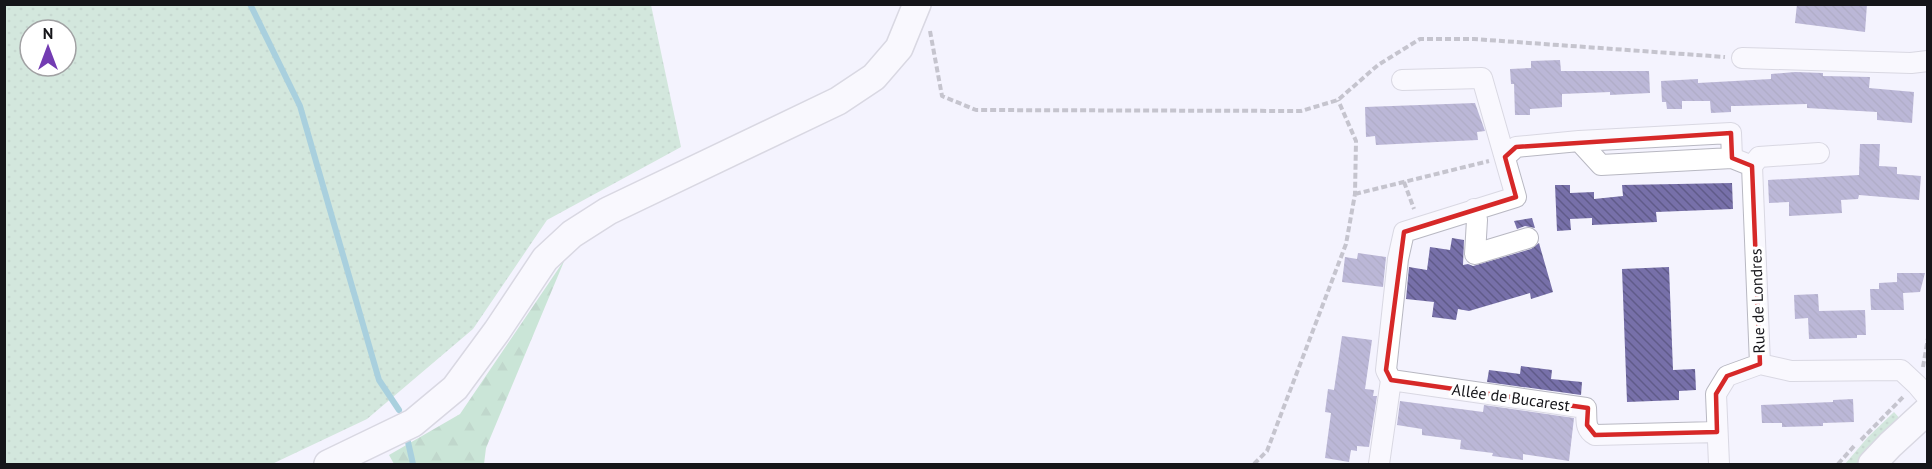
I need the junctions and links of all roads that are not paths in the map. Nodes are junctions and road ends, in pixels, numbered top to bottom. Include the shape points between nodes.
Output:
1 (922, 14) edge
2 (1742, 58) road end
3 (1928, 61) edge
4 (1402, 80) dead end
5 (1819, 153) dead end
6 (1505, 157) junction
7 (1752, 166) junction
8 (1474, 209) junction
9 (1528, 238) dead end
10 (1760, 364) junction
11 (1391, 380) junction
12 (1922, 391) edge
13 (1928, 410) edge
14 (1717, 432) junction
15 (1379, 464) edge
16 (328, 465) edge
17 (1719, 465) edge
18 (1872, 465) edge

1 - 16 street via 874,77 856,89 608,211 572,234 545,259 455,388 413,423
2 - 3 street
4 - 6 street via 1482,78
5 - 7 street via 1758,157
6 - 7 street via 1516,147 1731,133 1732,158
6 - 8 street via 1516,197
7 - 10 street, Rue de Londres
8 - 9 street via 1475,254
8 - 11 street via 1404,232 1386,370
10 - 12 street, Rue de Londres via 1791,371 1901,370
10 - 14 street via 1727,376 1716,394
11 - 14 street, Allée de Bucarest via 1586,408 1587,425 1595,435
11 - 15 street
13 - 18 street
14 - 17 street

